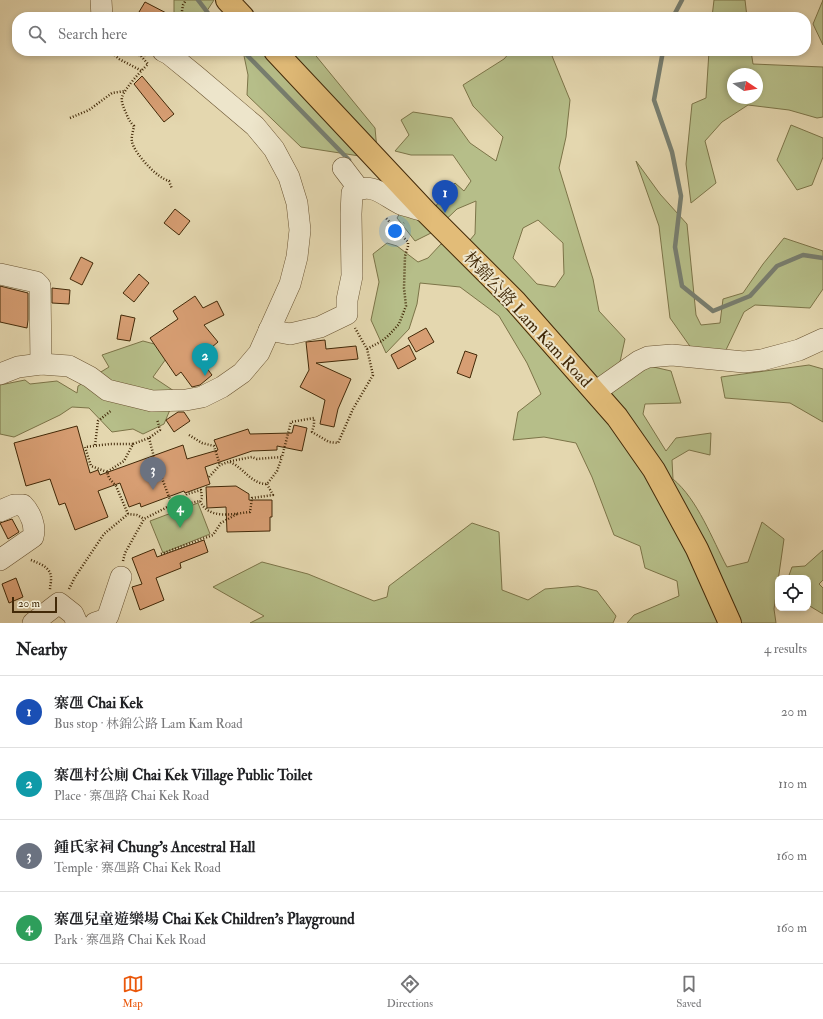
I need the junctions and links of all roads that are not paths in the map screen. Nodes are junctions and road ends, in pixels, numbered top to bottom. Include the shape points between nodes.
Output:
1 (101, 0) edge
2 (227, 0) edge
3 (101, 12) edge
4 (238, 12) edge
5 (171, 56) edge
6 (280, 56) edge
7 (343, 168) dead end
8 (359, 189) junction
9 (425, 211) junction
10 (0, 274) edge
11 (269, 330) junction
12 (823, 339) edge
13 (41, 364) junction
14 (0, 374) edge
15 (595, 392) junction
16 (0, 511) edge
17 (0, 560) edge
18 (121, 577) road end
19 (33, 623) edge
20 (77, 623) edge
21 (95, 623) edge
22 (730, 623) edge

1 - 3 street
2 - 4 main road
5 - 11 street via 255,126 274,149 289,177 297,203 300,230 297,257 290,284
6 - 9 main road, 林錦公路 Lam Kam Road
7 - 8 street
8 - 9 street via 373,188 403,204
8 - 11 street via 352,193 352,276 347,314 320,327 290,334
9 - 15 main road, 林錦公路 Lam Kam Road via 515,301
10 - 13 street via 36,282 40,286
11 - 13 street via 259,353 242,373 202,397 186,400 152,401 107,390 69,366
12 - 15 street via 799,350 744,362 672,355 648,357
13 - 14 street via 18,367
15 - 22 main road, 林錦公路 Lam Kam Road via 617,417 654,470 697,549
16 - 17 street via 18,504 23,505 35,527 33,537
18 - 21 street via 108,616
19 - 20 street via 59,603 73,614

